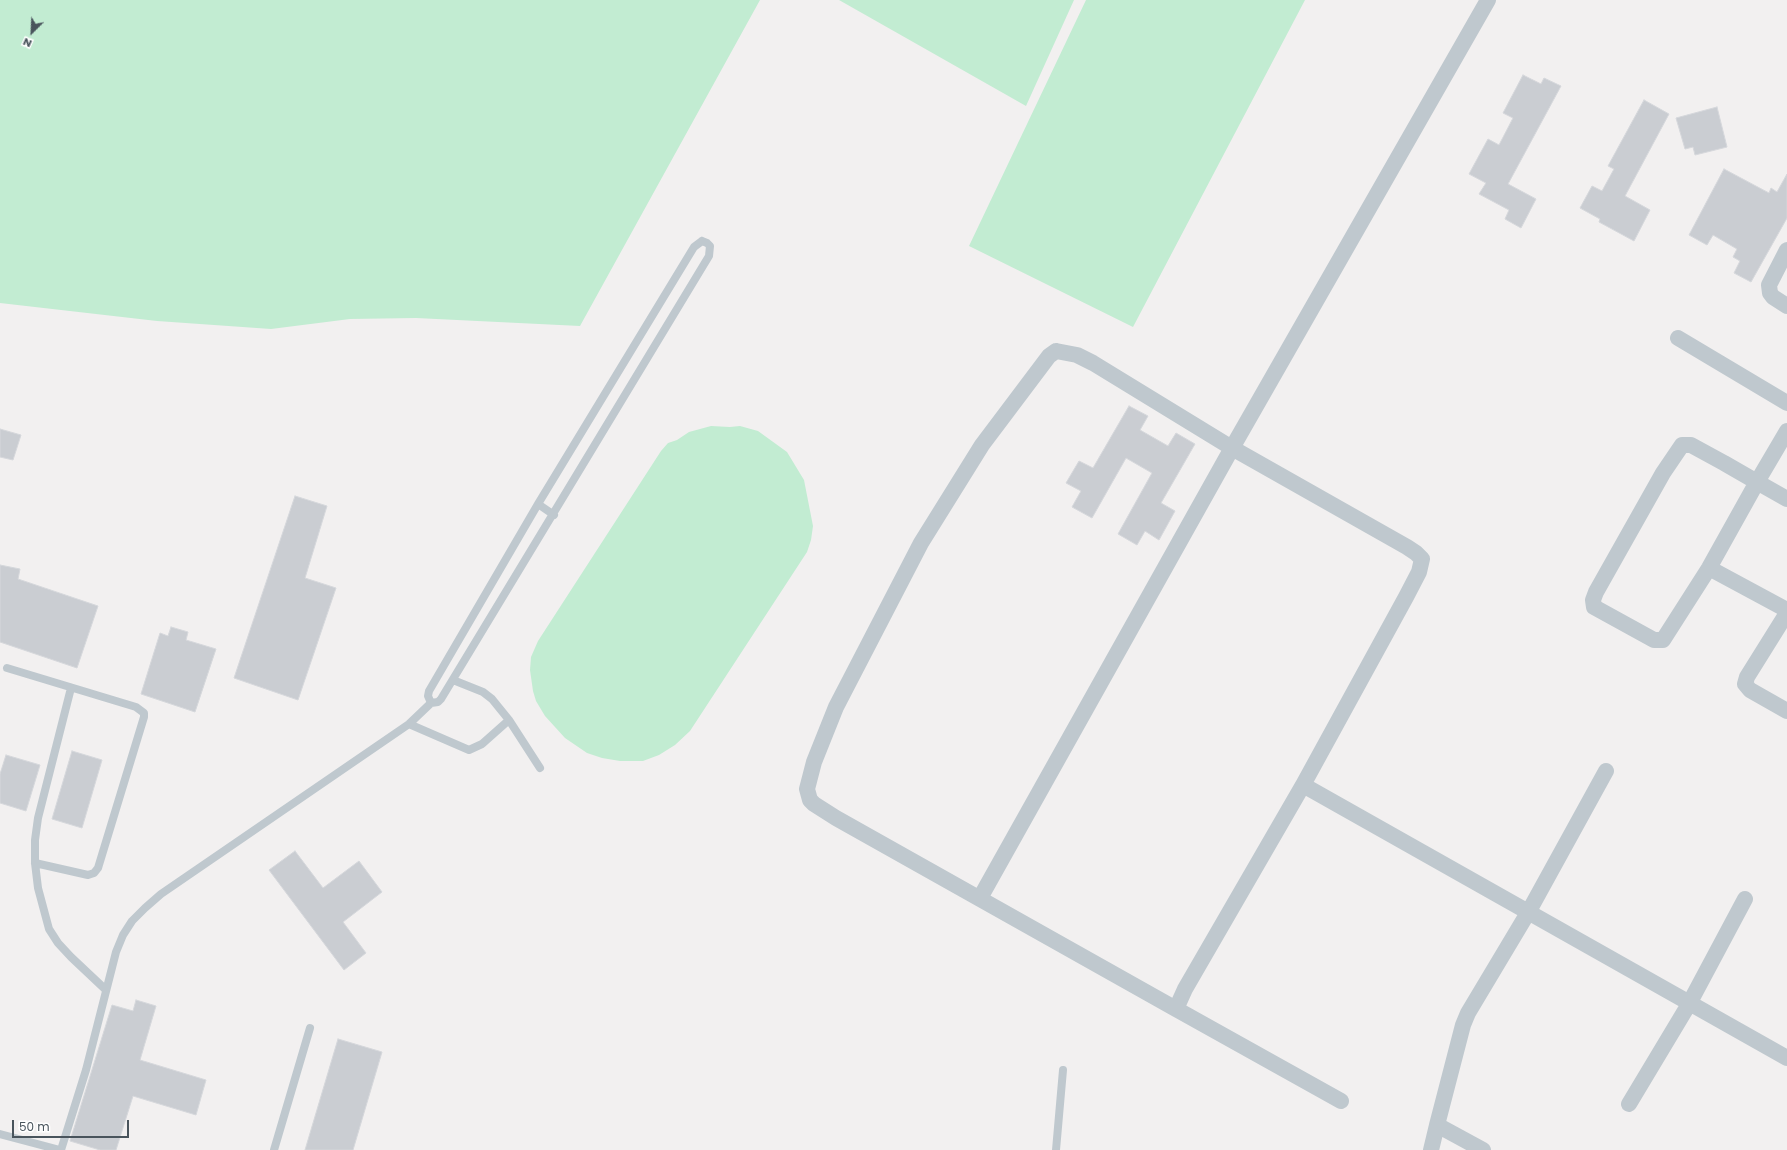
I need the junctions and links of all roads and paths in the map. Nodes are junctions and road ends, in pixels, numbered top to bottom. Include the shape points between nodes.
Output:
1 (1488, 0) edge
2 (1787, 250) edge
3 (1787, 306) edge
4 (1678, 338) dead end
5 (1787, 403) edge
6 (1787, 431) edge
7 (1232, 448) junction
8 (1756, 482) junction
9 (1787, 499) edge
10 (538, 504) junction
11 (554, 515) junction
12 (1709, 568) junction
13 (1787, 612) edge
14 (7, 668) dead end
15 (453, 680) junction
16 (71, 688) junction
17 (431, 703) junction
18 (1787, 711) edge
19 (509, 720) junction
20 (409, 724) junction
21 (540, 768) dead end
22 (1606, 770) dead end
23 (1303, 785) junction
24 (34, 863) junction
25 (980, 898) junction
26 (1745, 900) dead end
27 (1529, 911) junction
28 (106, 990) junction
29 (1689, 1004) junction
30 (1176, 1009) junction
31 (310, 1028) dead end
32 (1787, 1058) edge
33 (1063, 1070) dead end
34 (1341, 1101) dead end
35 (1629, 1104) dead end
36 (1437, 1125) junction
37 (0, 1134) edge
38 (60, 1150) edge
39 (274, 1150) edge
40 (1056, 1150) edge
41 (1431, 1150) edge
42 (1483, 1150) edge

1 - 7 street
2 - 3 street via 1769,285 1773,297
4 - 5 street
6 - 8 street
7 - 23 street via 1407,547 1422,559 1419,572
7 - 25 street
7 - 25 street via 1092,363 1077,355 1056,351 1049,356 982,445 921,543 836,707 814,762 807,789 810,800 821,808
8 - 9 street
8 - 12 street
8 - 12 street via 1690,445 1682,445 1663,473 1596,592 1593,604 1597,609 1629,627 1661,641 1668,635
10 - 11 lane
10 - 11 lane via 694,247 702,241 707,242 710,246 709,256
10 - 17 lane via 429,691
11 - 15 lane
12 - 13 street
13 - 18 street via 1745,684 1750,690
14 - 16 lane
15 - 17 lane via 438,702
15 - 19 lane via 483,692
16 - 24 lane via 38,818
16 - 24 lane via 136,707 144,713 144,717 98,868 88,875
17 - 20 lane
19 - 20 lane via 482,744 468,750
19 - 21 lane
20 - 28 lane via 145,908 123,935
22 - 27 street
23 - 27 street
23 - 30 street via 1180,997
24 - 28 lane via 38,888 50,929 58,943
25 - 30 street
26 - 29 street
27 - 29 street
27 - 36 street via 1466,1019
28 - 38 lane via 86,1070
29 - 32 street
29 - 35 street
30 - 34 street
31 - 39 lane
33 - 40 lane
36 - 41 street
36 - 42 street
37 - 38 lane

